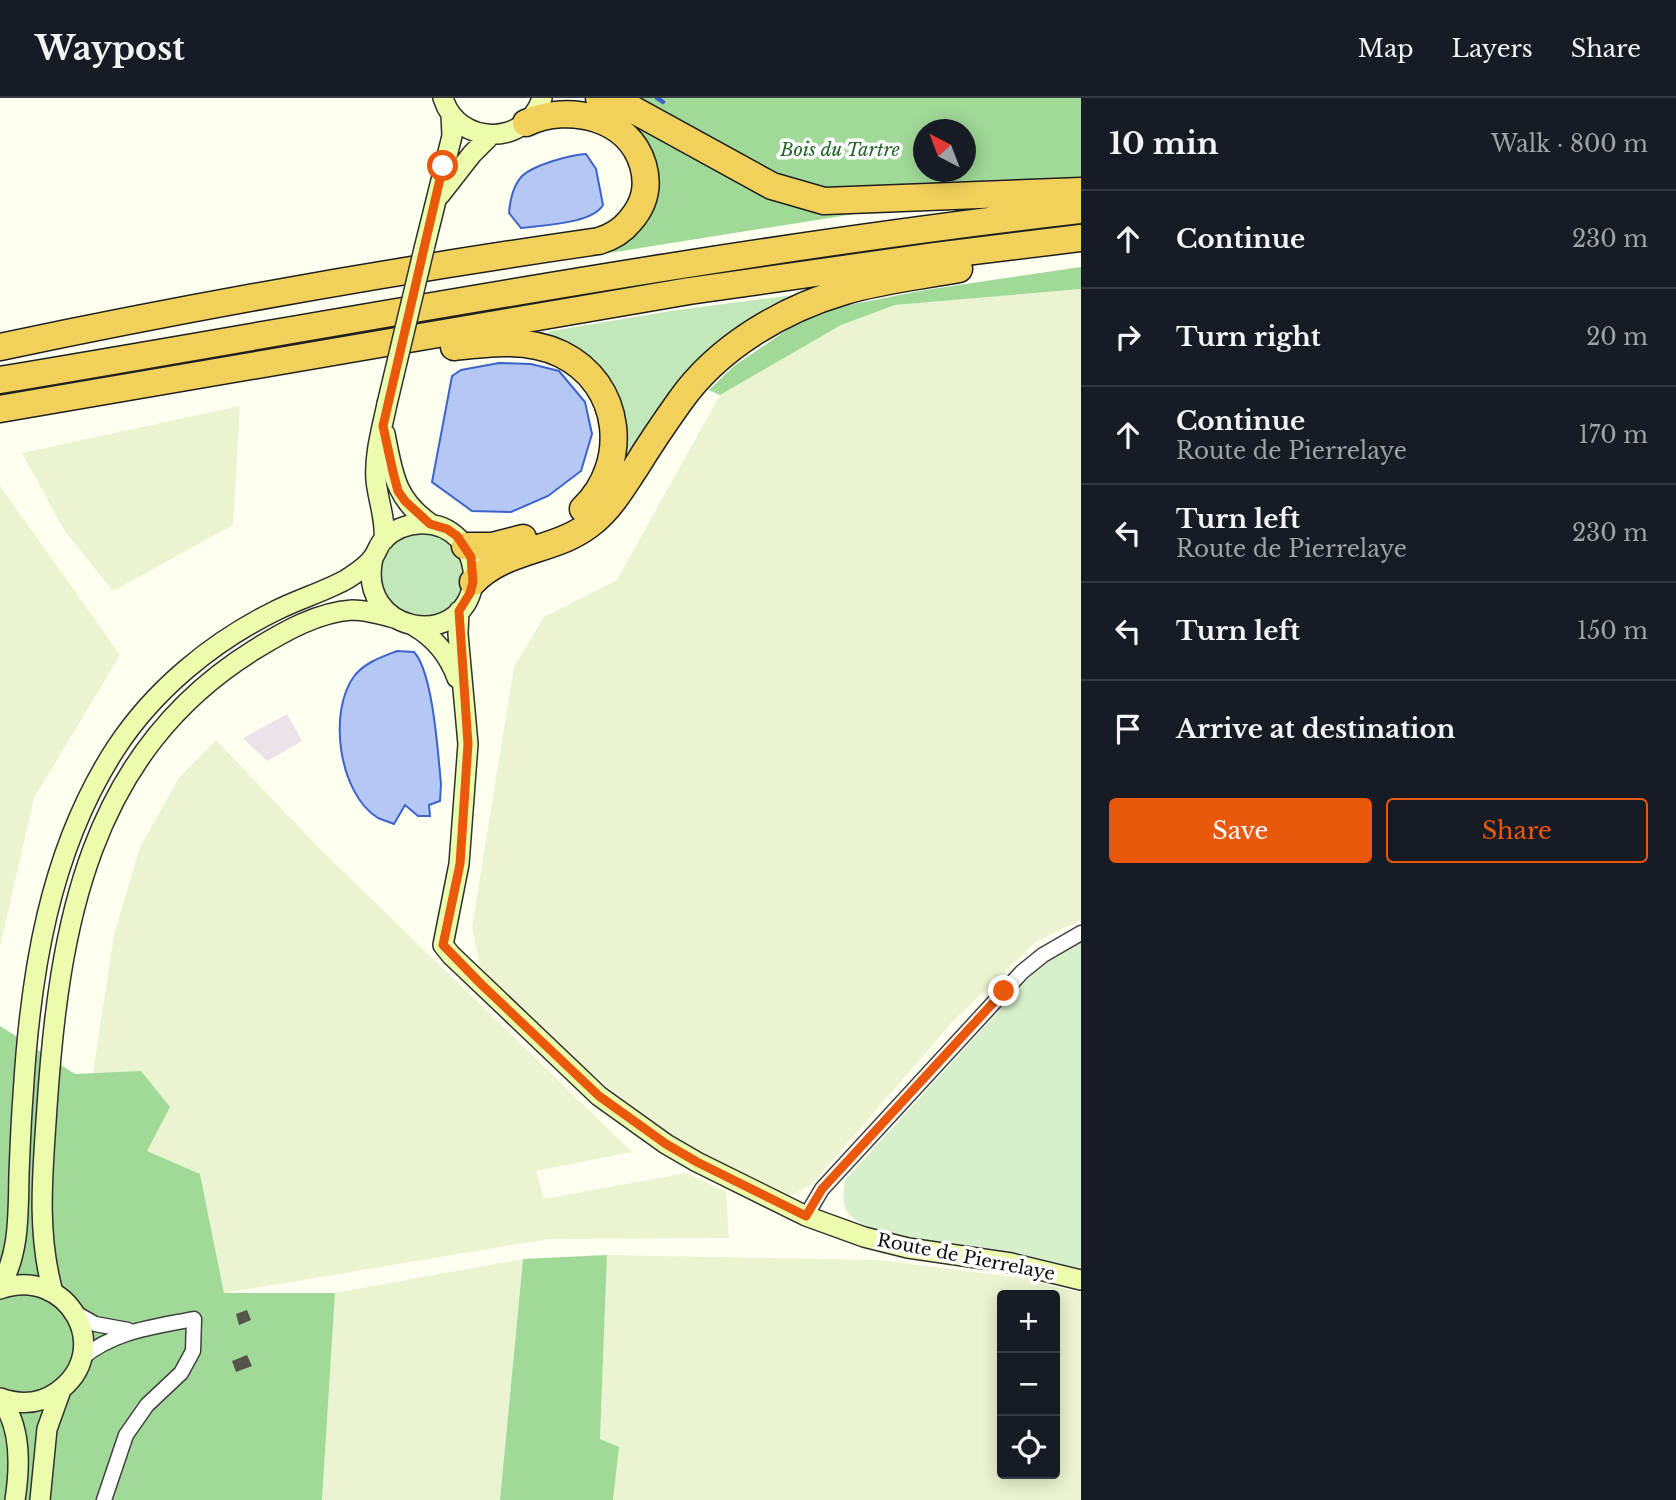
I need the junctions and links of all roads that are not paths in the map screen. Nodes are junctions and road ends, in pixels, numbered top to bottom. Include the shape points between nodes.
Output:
1 (542, 98) edge
2 (599, 98) edge
3 (444, 103) edge
4 (526, 123) junction
5 (491, 136) junction
6 (1081, 191) edge
7 (434, 204) junction
8 (1081, 210) edge
9 (1081, 238) edge
10 (1081, 248) edge
11 (0, 347) edge
12 (274, 363) junction
13 (0, 380) edge
14 (0, 409) edge
15 (383, 426) junction
16 (430, 524) junction
17 (384, 540) junction
18 (465, 545) junction
19 (373, 558) junction
20 (473, 582) junction
21 (459, 611) junction
22 (395, 618) junction
23 (414, 626) junction
24 (463, 697) junction
25 (1081, 933) edge
26 (806, 1216) junction
27 (1081, 1280) edge
28 (0, 1288) edge
29 (53, 1292) junction
30 (74, 1312) junction
31 (136, 1330) junction
32 (82, 1357) junction
33 (61, 1390) junction
34 (0, 1399) edge
35 (15, 1500) edge
36 (40, 1500) edge
37 (104, 1500) edge

1 - 4 main road
2 - 6 highway via 632,109 772,186 824,201
3 - 5 main road via 469,130
3 - 7 main road via 452,136
4 - 5 main road
4 - 11 highway via 542,116 582,115 623,132 640,157 646,184 641,206 627,225 599,241 157,314
5 - 7 main road
7 - 15 main road, bridge
8 - 13 highway via 723,259
9 - 12 highway via 716,287
10 - 20 highway via 870,285 823,298 775,320 735,345 699,377 594,522 574,536 496,563
12 - 14 highway
12 - 18 highway via 301,372 437,349 514,343 560,354 589,375 605,398 614,427 615,446 600,490 566,523 492,546
15 - 16 main road via 398,491
15 - 17 main road via 375,478
16 - 17 main road via 410,525
16 - 18 main road via 447,529
17 - 19 main road
18 - 20 main road
19 - 22 main road via 374,595
19 - 28 main road via 348,578 252,623 207,652 133,725 91,790 61,864 41,941 25,1068 17,1231 10,1267
20 - 21 main road
21 - 23 main road via 438,624
21 - 24 main road, Route de Pierrelaye
22 - 23 main road
22 - 29 main road via 354,610 331,614 240,659 198,692 161,730 106,815 78,891 54,1014 41,1209
23 - 24 main road, Route de Pierrelaye via 446,654
24 - 26 main road, Route de Pierrelaye via 468,744 460,864 443,945 599,1096 697,1162
25 - 26 street via 1021,972 822,1189
26 - 27 main road, Route de Pierrelaye via 908,1248 1010,1263
28 - 29 main road via 32,1284
29 - 30 main road
30 - 31 street via 95,1324
30 - 32 main road via 83,1339
31 - 32 street via 103,1342
31 - 37 street via 194,1319 193,1352 181,1373 147,1405 126,1435
32 - 33 main road
33 - 34 main road via 31,1403
33 - 36 main road via 47,1429
34 - 35 main road via 15,1430

